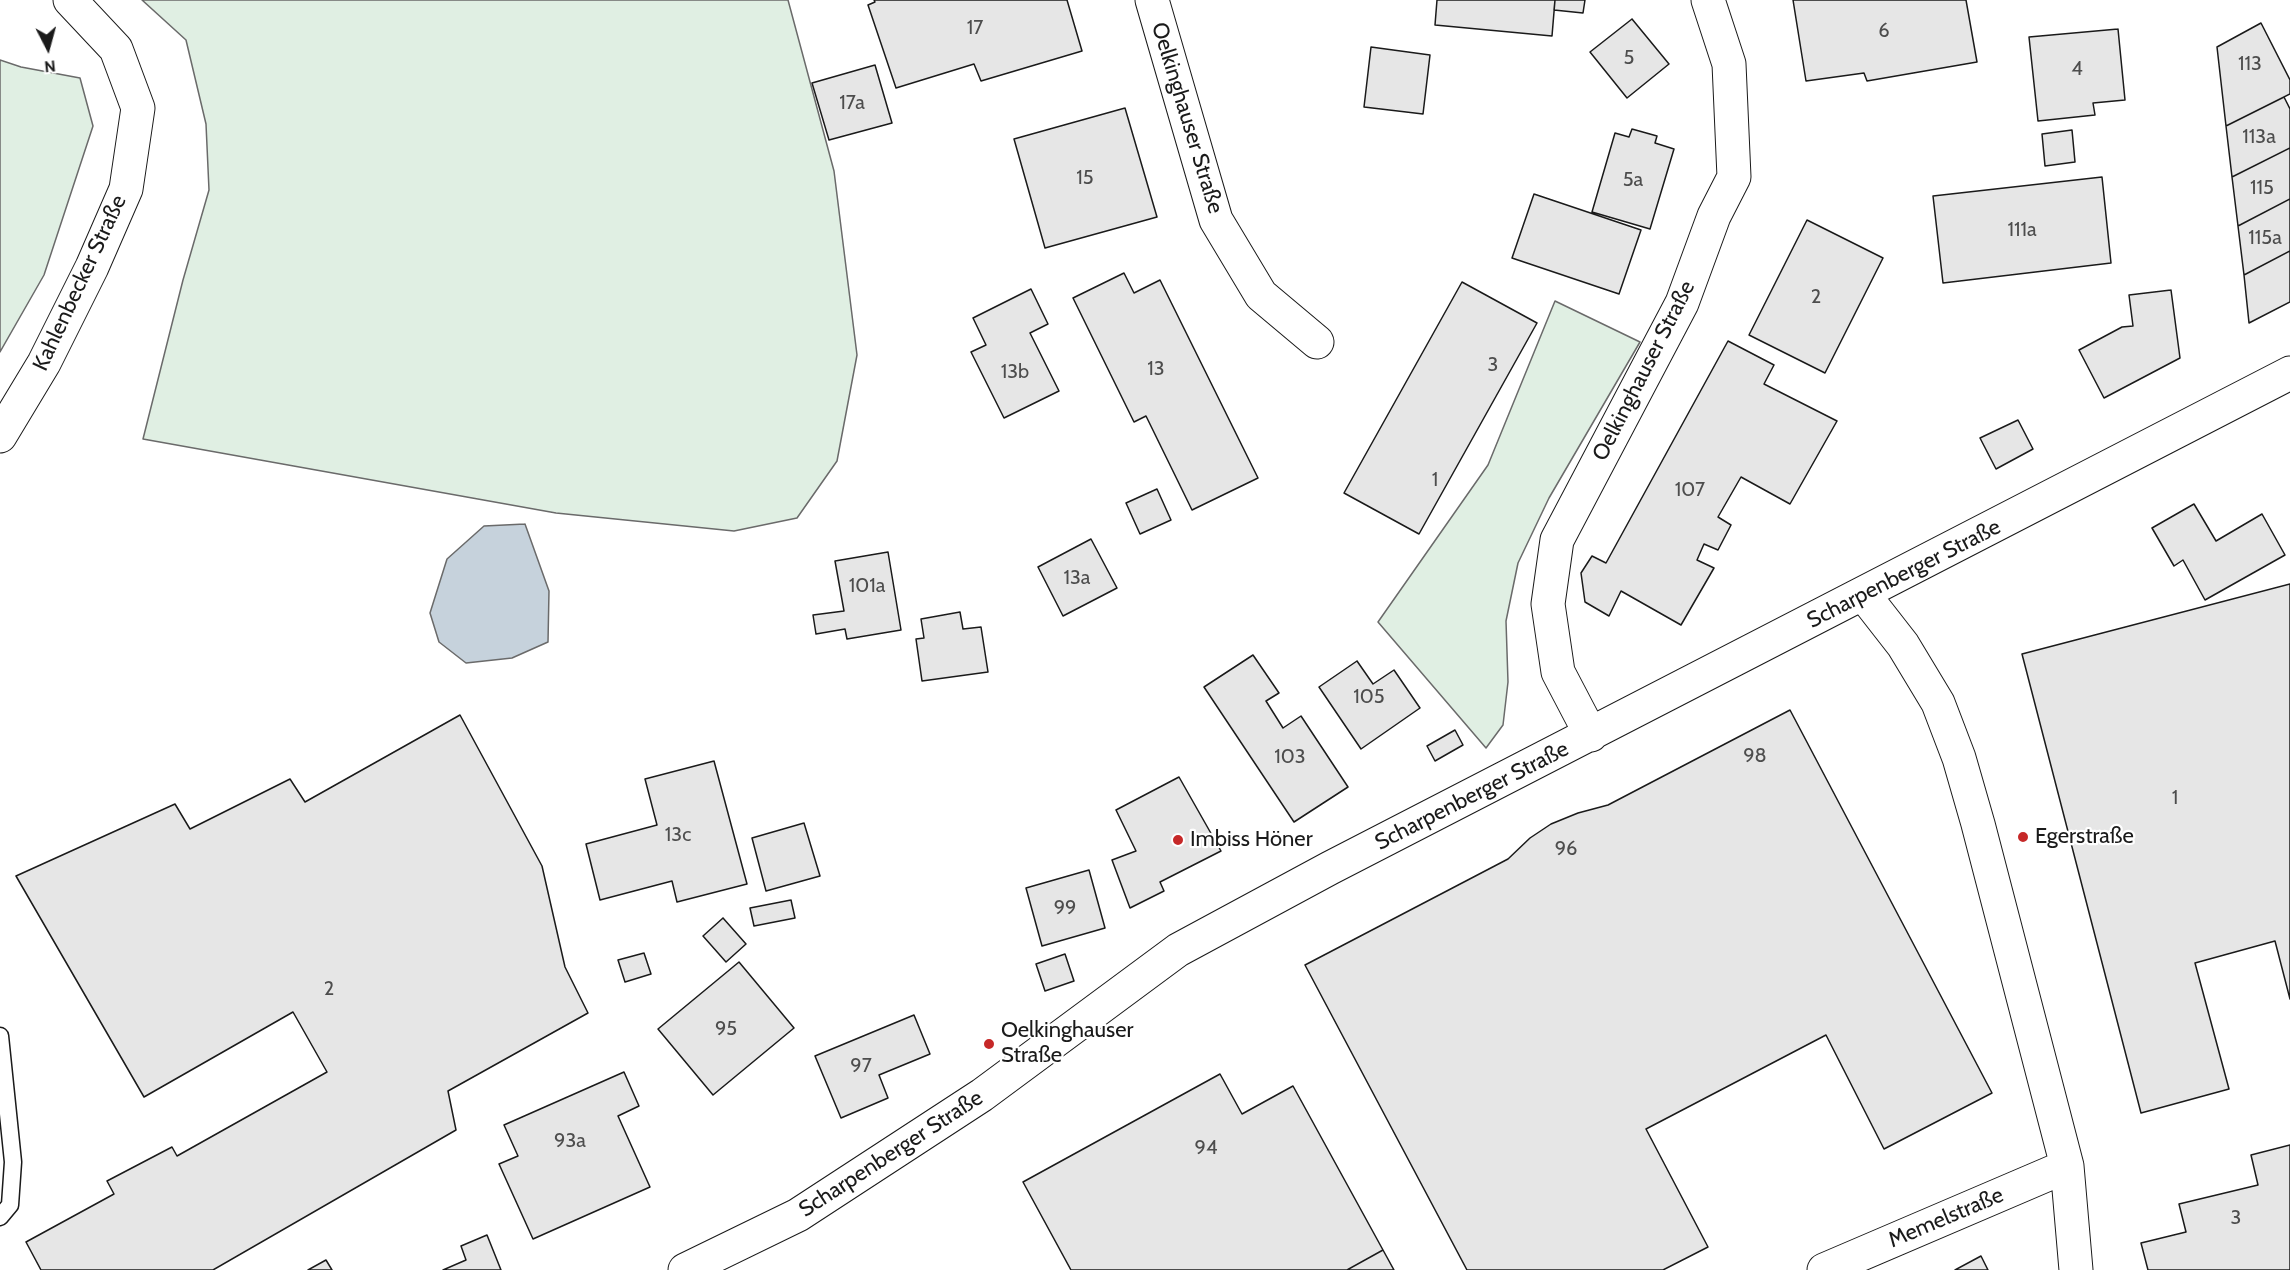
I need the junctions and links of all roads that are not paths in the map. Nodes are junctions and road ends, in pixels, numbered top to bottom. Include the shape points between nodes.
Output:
1 (70, 0) edge
2 (1152, 0) edge
3 (1708, 0) edge
4 (1317, 342) dead end
5 (2290, 373) edge
6 (0, 436) edge
7 (1864, 594) junction
8 (1591, 735) junction
9 (0, 1036) edge
10 (2067, 1166) junction
11 (3, 1209) edge
12 (685, 1270) edge
13 (1824, 1270) edge
14 (2076, 1270) edge

1 - 6 street, Kahlenbecker Straße via 116,49 138,108 126,189 44,363
2 - 4 street, Oelkinghauser Straße via 1216,220 1261,295
3 - 8 street, Oelkinghauser Straße via 1729,64 1734,177 1714,216 1682,303 1557,540 1548,604 1558,672
5 - 7 street, Scharpenberger Straße
7 - 8 street, Scharpenberger Straße
7 - 10 street via 1903,645 1938,703 1959,758
8 - 12 street, Scharpenberger Straße via 1178,950 982,1095 807,1209
9 - 11 lane via 13,1162
10 - 13 street, Memelstraße
10 - 14 street

